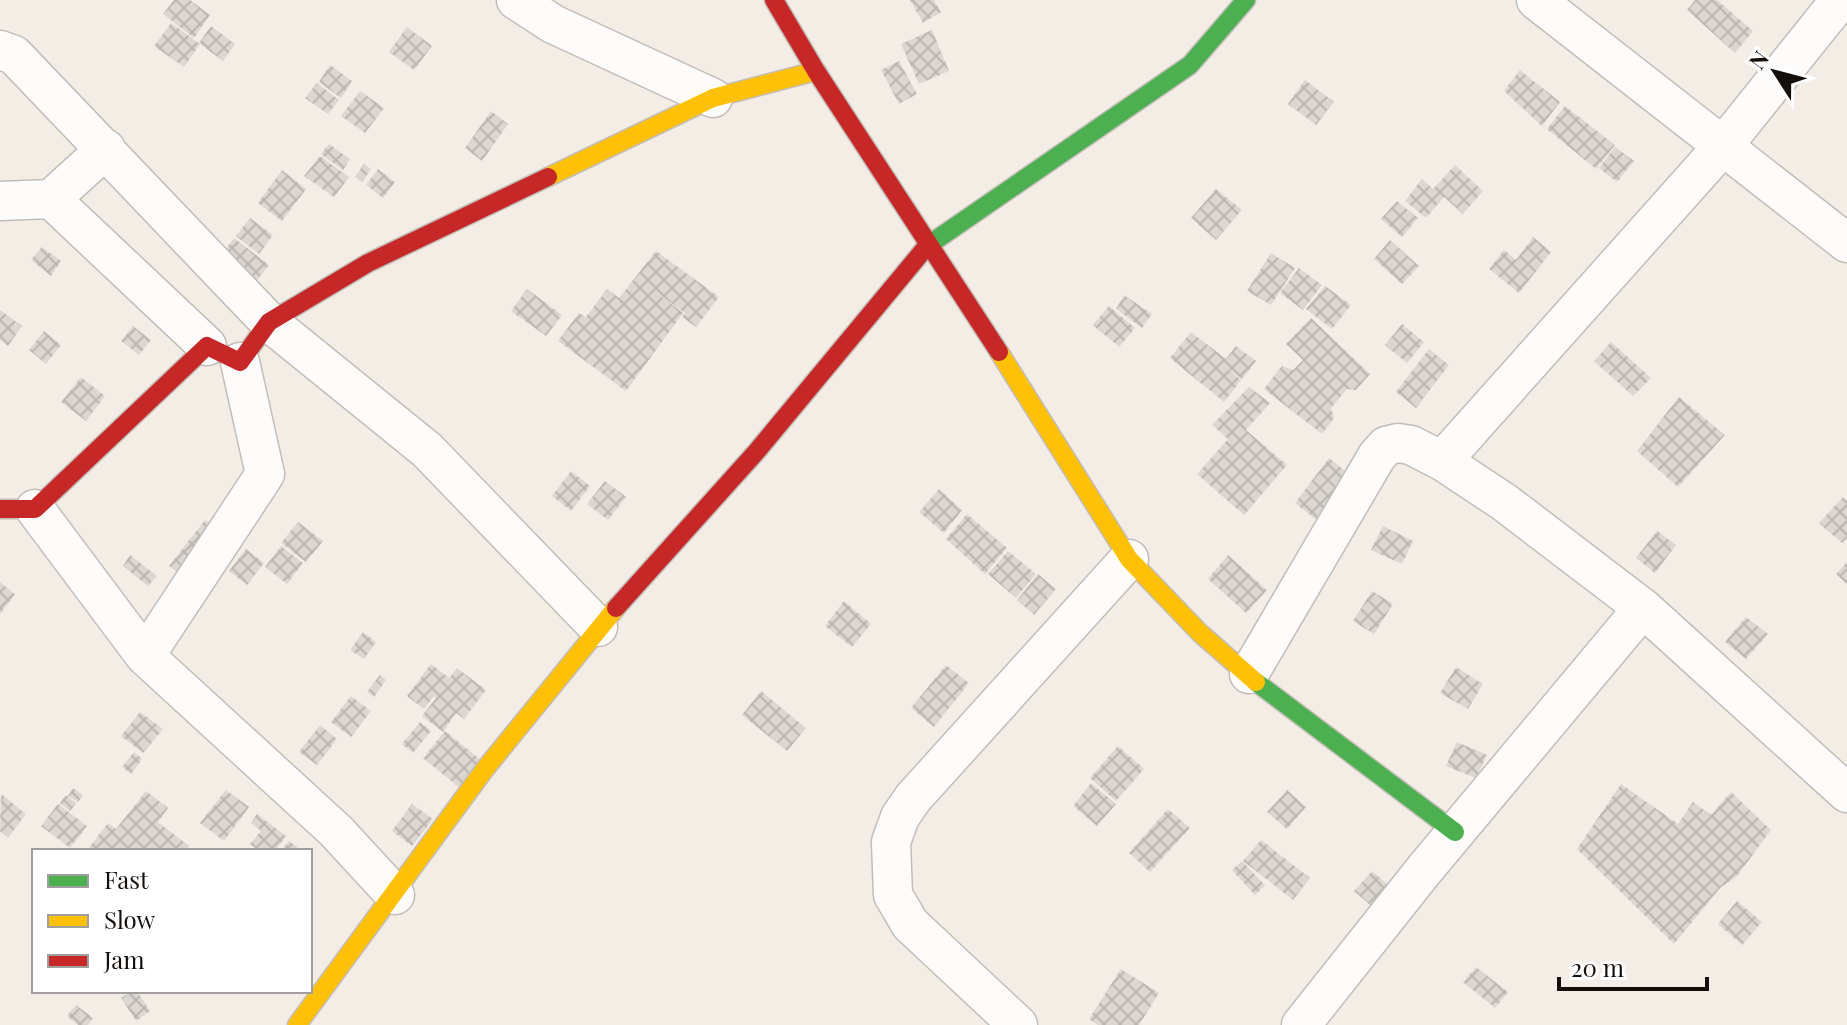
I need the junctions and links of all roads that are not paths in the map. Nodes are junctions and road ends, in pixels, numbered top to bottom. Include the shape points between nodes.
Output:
1 (516, 0) edge
2 (774, 0) edge
3 (1246, 0) edge
4 (1536, 0) edge
5 (1840, 0) edge
6 (0, 50) edge
7 (816, 71) junction
8 (713, 98) junction
9 (1723, 146) junction
10 (106, 149) junction
11 (51, 199) junction
12 (0, 201) edge
13 (930, 242) junction
14 (1847, 243) edge
15 (269, 322) junction
16 (223, 354) junction
17 (1442, 461) junction
18 (17, 509) edge
19 (1129, 559) junction
20 (1643, 608) junction
21 (598, 627) junction
22 (145, 656) junction
23 (1249, 674) junction
24 (1847, 793) edge
25 (1455, 832) junction
26 (395, 895) junction
27 (297, 1025) edge
28 (1018, 1025) edge
29 (1301, 1025) edge

1 - 8 street via 553,24
2 - 7 street
3 - 13 street via 1190,65
4 - 9 street
5 - 9 street
6 - 10 street via 14,55
7 - 8 street
7 - 13 street
8 - 15 street via 368,263
9 - 14 street
9 - 17 street
10 - 11 street
10 - 15 street
11 - 12 street
11 - 16 street
13 - 19 street
13 - 21 street via 757,451
15 - 16 street
15 - 21 street via 427,450
16 - 18 street
16 - 22 street via 265,474
17 - 20 street
17 - 23 street via 1398,443 1386,446
18 - 22 street
19 - 23 street via 1156,592
19 - 28 street via 913,798 891,842 893,895 910,924
20 - 24 street
20 - 25 street
21 - 26 street via 485,769
22 - 26 street via 336,831
23 - 25 street
25 - 29 street
26 - 27 street

